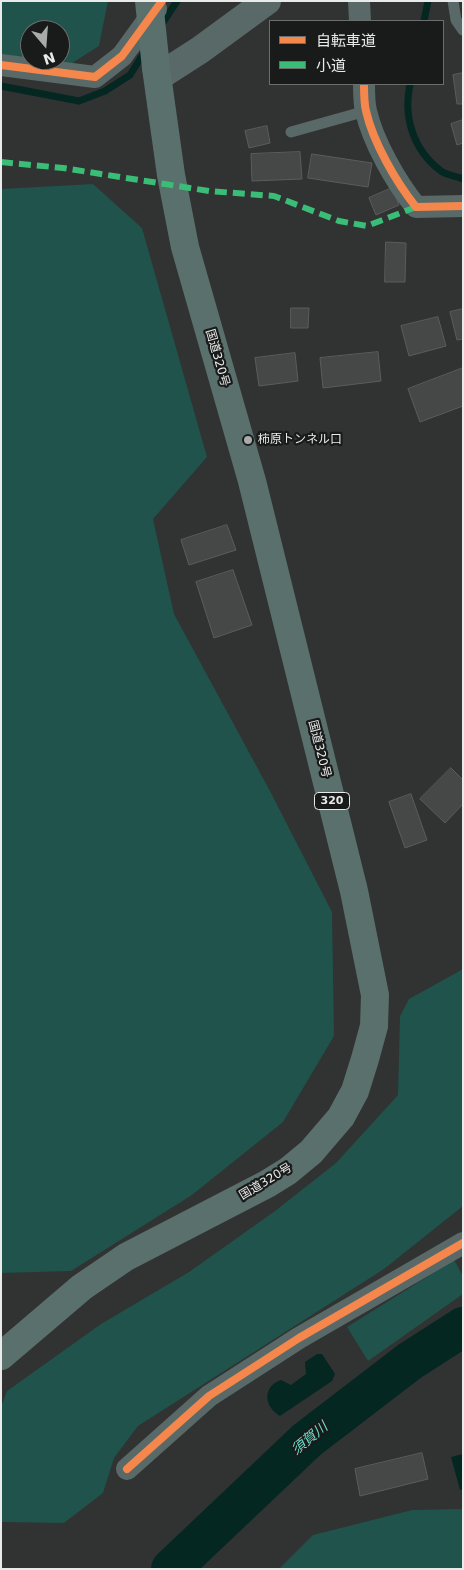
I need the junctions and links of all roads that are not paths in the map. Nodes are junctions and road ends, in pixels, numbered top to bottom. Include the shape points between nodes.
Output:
1 (149, 1) edge
2 (162, 1) edge
3 (267, 1) edge
4 (359, 1) edge
5 (453, 1) edge
6 (360, 20) edge
7 (463, 30) edge
8 (1, 65) edge
9 (157, 72) junction
10 (364, 85) edge
11 (366, 111) junction
12 (291, 132) dead end
13 (463, 206) edge
14 (463, 1243) edge
15 (1, 1356) edge
16 (127, 1468) dead end

1 - 9 highway, 国道320号 / 320, bridge
2 - 8 street via 122,56 95,77
3 - 9 street via 200,50
4 - 6 street
5 - 7 lane via 456,20
9 - 15 highway, 国道320号 / 320 via 185,247 252,481 354,891 375,995 374,1026 355,1091 341,1117 311,1152 266,1184 126,1257 82,1287
10 - 11 street
11 - 12 lane
11 - 13 street via 400,188 416,207
14 - 16 street via 300,1338 209,1396

